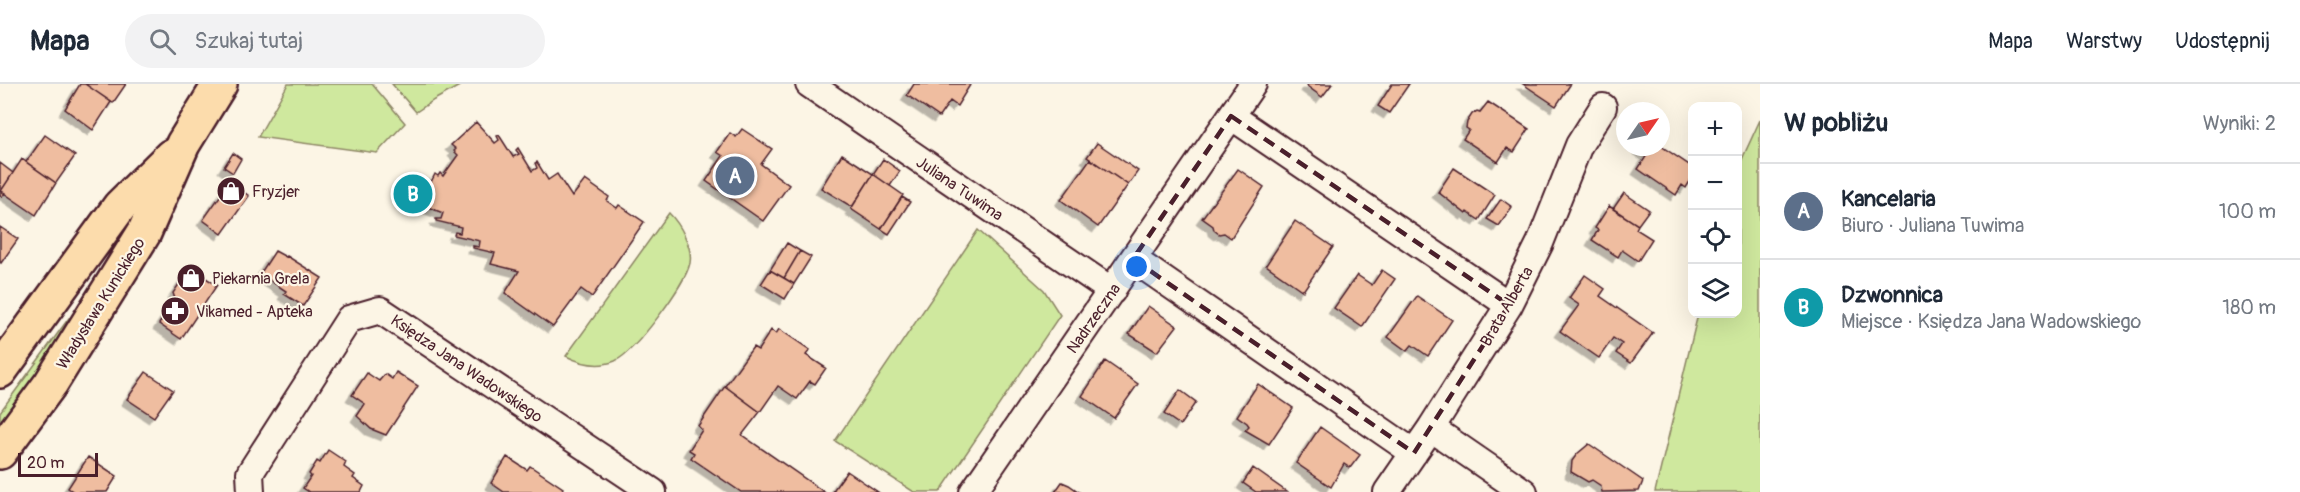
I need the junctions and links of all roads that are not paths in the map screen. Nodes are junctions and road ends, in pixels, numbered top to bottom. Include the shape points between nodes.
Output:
1 (220, 84) edge
2 (809, 84) edge
3 (1254, 84) edge
4 (1602, 107) dead end
5 (1231, 117) junction
6 (183, 144) junction
7 (1133, 259) junction
8 (1112, 291) junction
9 (1509, 305) junction
10 (0, 371) edge
11 (1431, 428) junction
12 (0, 452) edge
13 (1414, 453) junction
14 (625, 484) edge
15 (251, 492) edge
16 (653, 492) edge
17 (974, 492) edge
18 (1387, 492) edge
19 (1524, 492) edge

1 - 6 main road, Władysława Kunickiego
2 - 8 street, Juliana Tuwima
3 - 5 street, Nadrzeczna
4 - 9 street, Brata Alberta via 1579,145 1540,243
5 - 7 street, Nadrzeczna
5 - 9 street
6 - 10 main road, Władysława Kunickiego via 120,206
6 - 12 main road, Władysława Kunickiego via 144,233 51,382
7 - 8 street, Nadrzeczna
7 - 13 street
8 - 17 street, Nadrzeczna
9 - 11 street, Brata Alberta
11 - 13 street, Brata Alberta
11 - 19 street
13 - 18 street, Brata Alberta
14 - 15 street, Księdza Jana Wadowskiego via 380,310 349,319 250,473
14 - 16 street, Księdza Jana Wadowskiego

